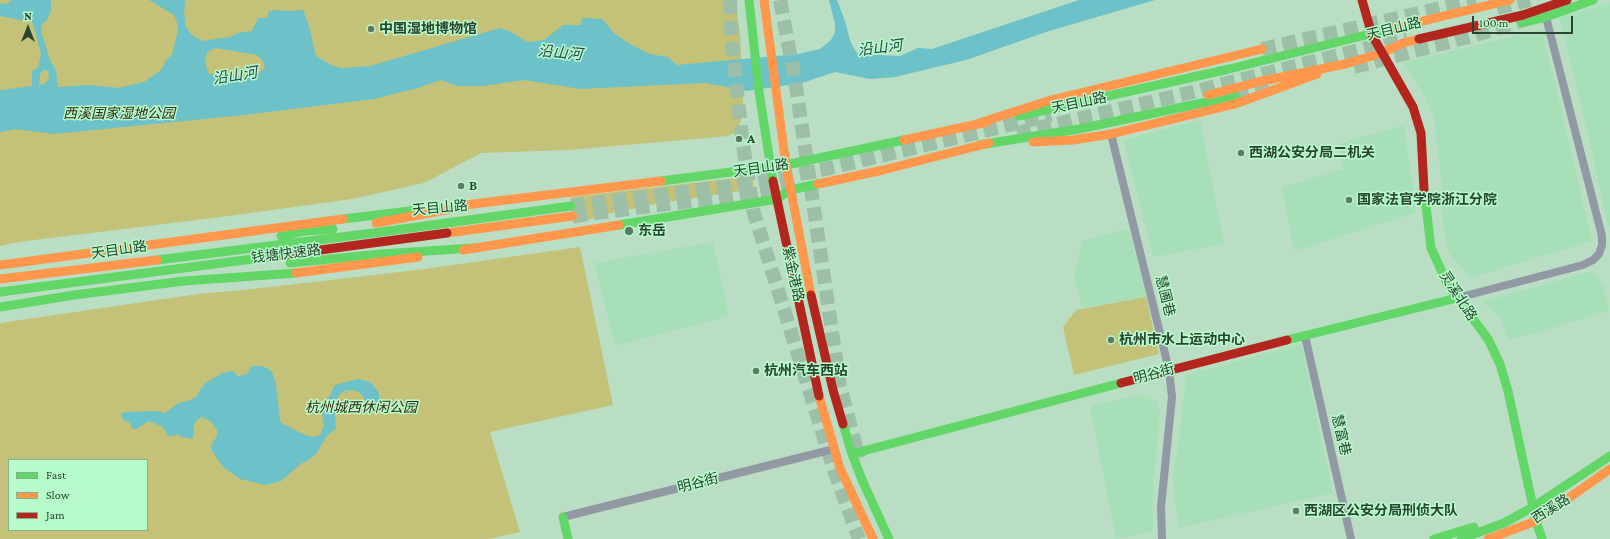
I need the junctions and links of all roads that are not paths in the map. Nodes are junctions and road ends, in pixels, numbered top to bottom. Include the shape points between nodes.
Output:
1 (749, 0) edge
2 (764, 0) edge
3 (1362, 0) edge
4 (1510, 0) edge
5 (1568, 0) edge
6 (1592, 1) edge
7 (1546, 17) junction
8 (1372, 35) junction
9 (1262, 49) tunnel mouth
10 (1382, 53) junction
11 (1345, 64) junction
12 (1235, 96) tunnel mouth
13 (979, 124) junction
14 (1111, 134) junction
15 (979, 145) junction
16 (786, 165) junction
17 (770, 167) junction
18 (790, 190) junction
19 (777, 199) junction
20 (466, 206) junction
21 (571, 206) tunnel mouth
22 (573, 216) tunnel mouth
23 (474, 248) junction
24 (191, 254) junction
25 (0, 265) edge
26 (192, 268) junction
27 (0, 279) edge
28 (0, 292) edge
29 (1457, 298) junction
30 (0, 306) edge
31 (1305, 336) junction
32 (1169, 370) junction
33 (834, 449) junction
34 (852, 454) junction
35 (1610, 456) edge
36 (1610, 469) edge
37 (1533, 507) junction
38 (563, 517) joint
39 (1536, 521) junction
40 (568, 539) edge
41 (873, 539) edge
42 (889, 539) edge
43 (1162, 539) edge
44 (1351, 539) edge
45 (1434, 539) edge
46 (1461, 539) edge
47 (1488, 539) edge
48 (1542, 539) edge

1 - 17 main road, 紫金港路
2 - 16 main road, 紫金港路
3 - 8 main road, 灵溪北路
4 - 8 main road, 天目山路
5 - 6 main road
5 - 10 main road, 天目山路 via 1523,15 1403,43
6 - 7 main road
7 - 10 main road via 1407,50
7 - 29 street via 1602,236 1602,245 1599,254 1583,265
8 - 10 main road, 灵溪北路
8 - 13 main road, 天目山路 via 1072,105
9 - 13 main road via 1051,100
10 - 11 main road, 天目山路
10 - 29 main road, 灵溪北路 via 1413,107 1421,133 1425,205 1431,248
11 - 14 main road, 天目山路 via 1235,104
11 - 15 main road, 天目山路
12 - 15 main road via 1080,129
13 - 16 main road, 天目山路
14 - 15 main road, 天目山路 via 1074,140
14 - 32 street, 慧圃巷
15 - 18 main road, 天目山路 via 883,170
16 - 17 main road, 天目山路
16 - 18 main road, 紫金港路
17 - 19 main road, 紫金港路
17 - 20 main road, 天目山路
18 - 19 main road, 天目山路
18 - 34 main road, 紫金港路 via 817,326
19 - 23 main road, 天目山路
19 - 33 main road, 紫金港路 via 816,386
20 - 24 main road via 353,227 304,231
20 - 25 main road, 天目山路 via 397,211
21 - 24 main road, 钱塘快速路
22 - 26 main road, 钱塘快速路
23 - 26 main road
23 - 30 main road, 天目山路 via 372,264 184,281
24 - 27 main road, 钱塘快速路
26 - 28 main road, 钱塘快速路
29 - 31 main road, 明谷街
29 - 37 main road, 灵溪北路 via 1488,339 1500,364
31 - 32 main road, 明谷街
31 - 44 street, 慧富巷
32 - 34 main road, 明谷街
32 - 43 street, 慧圃巷 via 1172,397 1161,507
33 - 38 street, 明谷街
33 - 41 main road, 紫金港路 via 840,468
34 - 42 main road, 紫金港路
35 - 37 main road, 西溪路
36 - 39 main road, 西溪路
37 - 39 main road, 灵溪北路
37 - 45 main road, 西溪路 via 1516,509
37 - 46 main road, 西溪路 via 1504,523
38 - 40 main road
39 - 47 main road, 西溪路
39 - 48 main road, 灵溪北路

